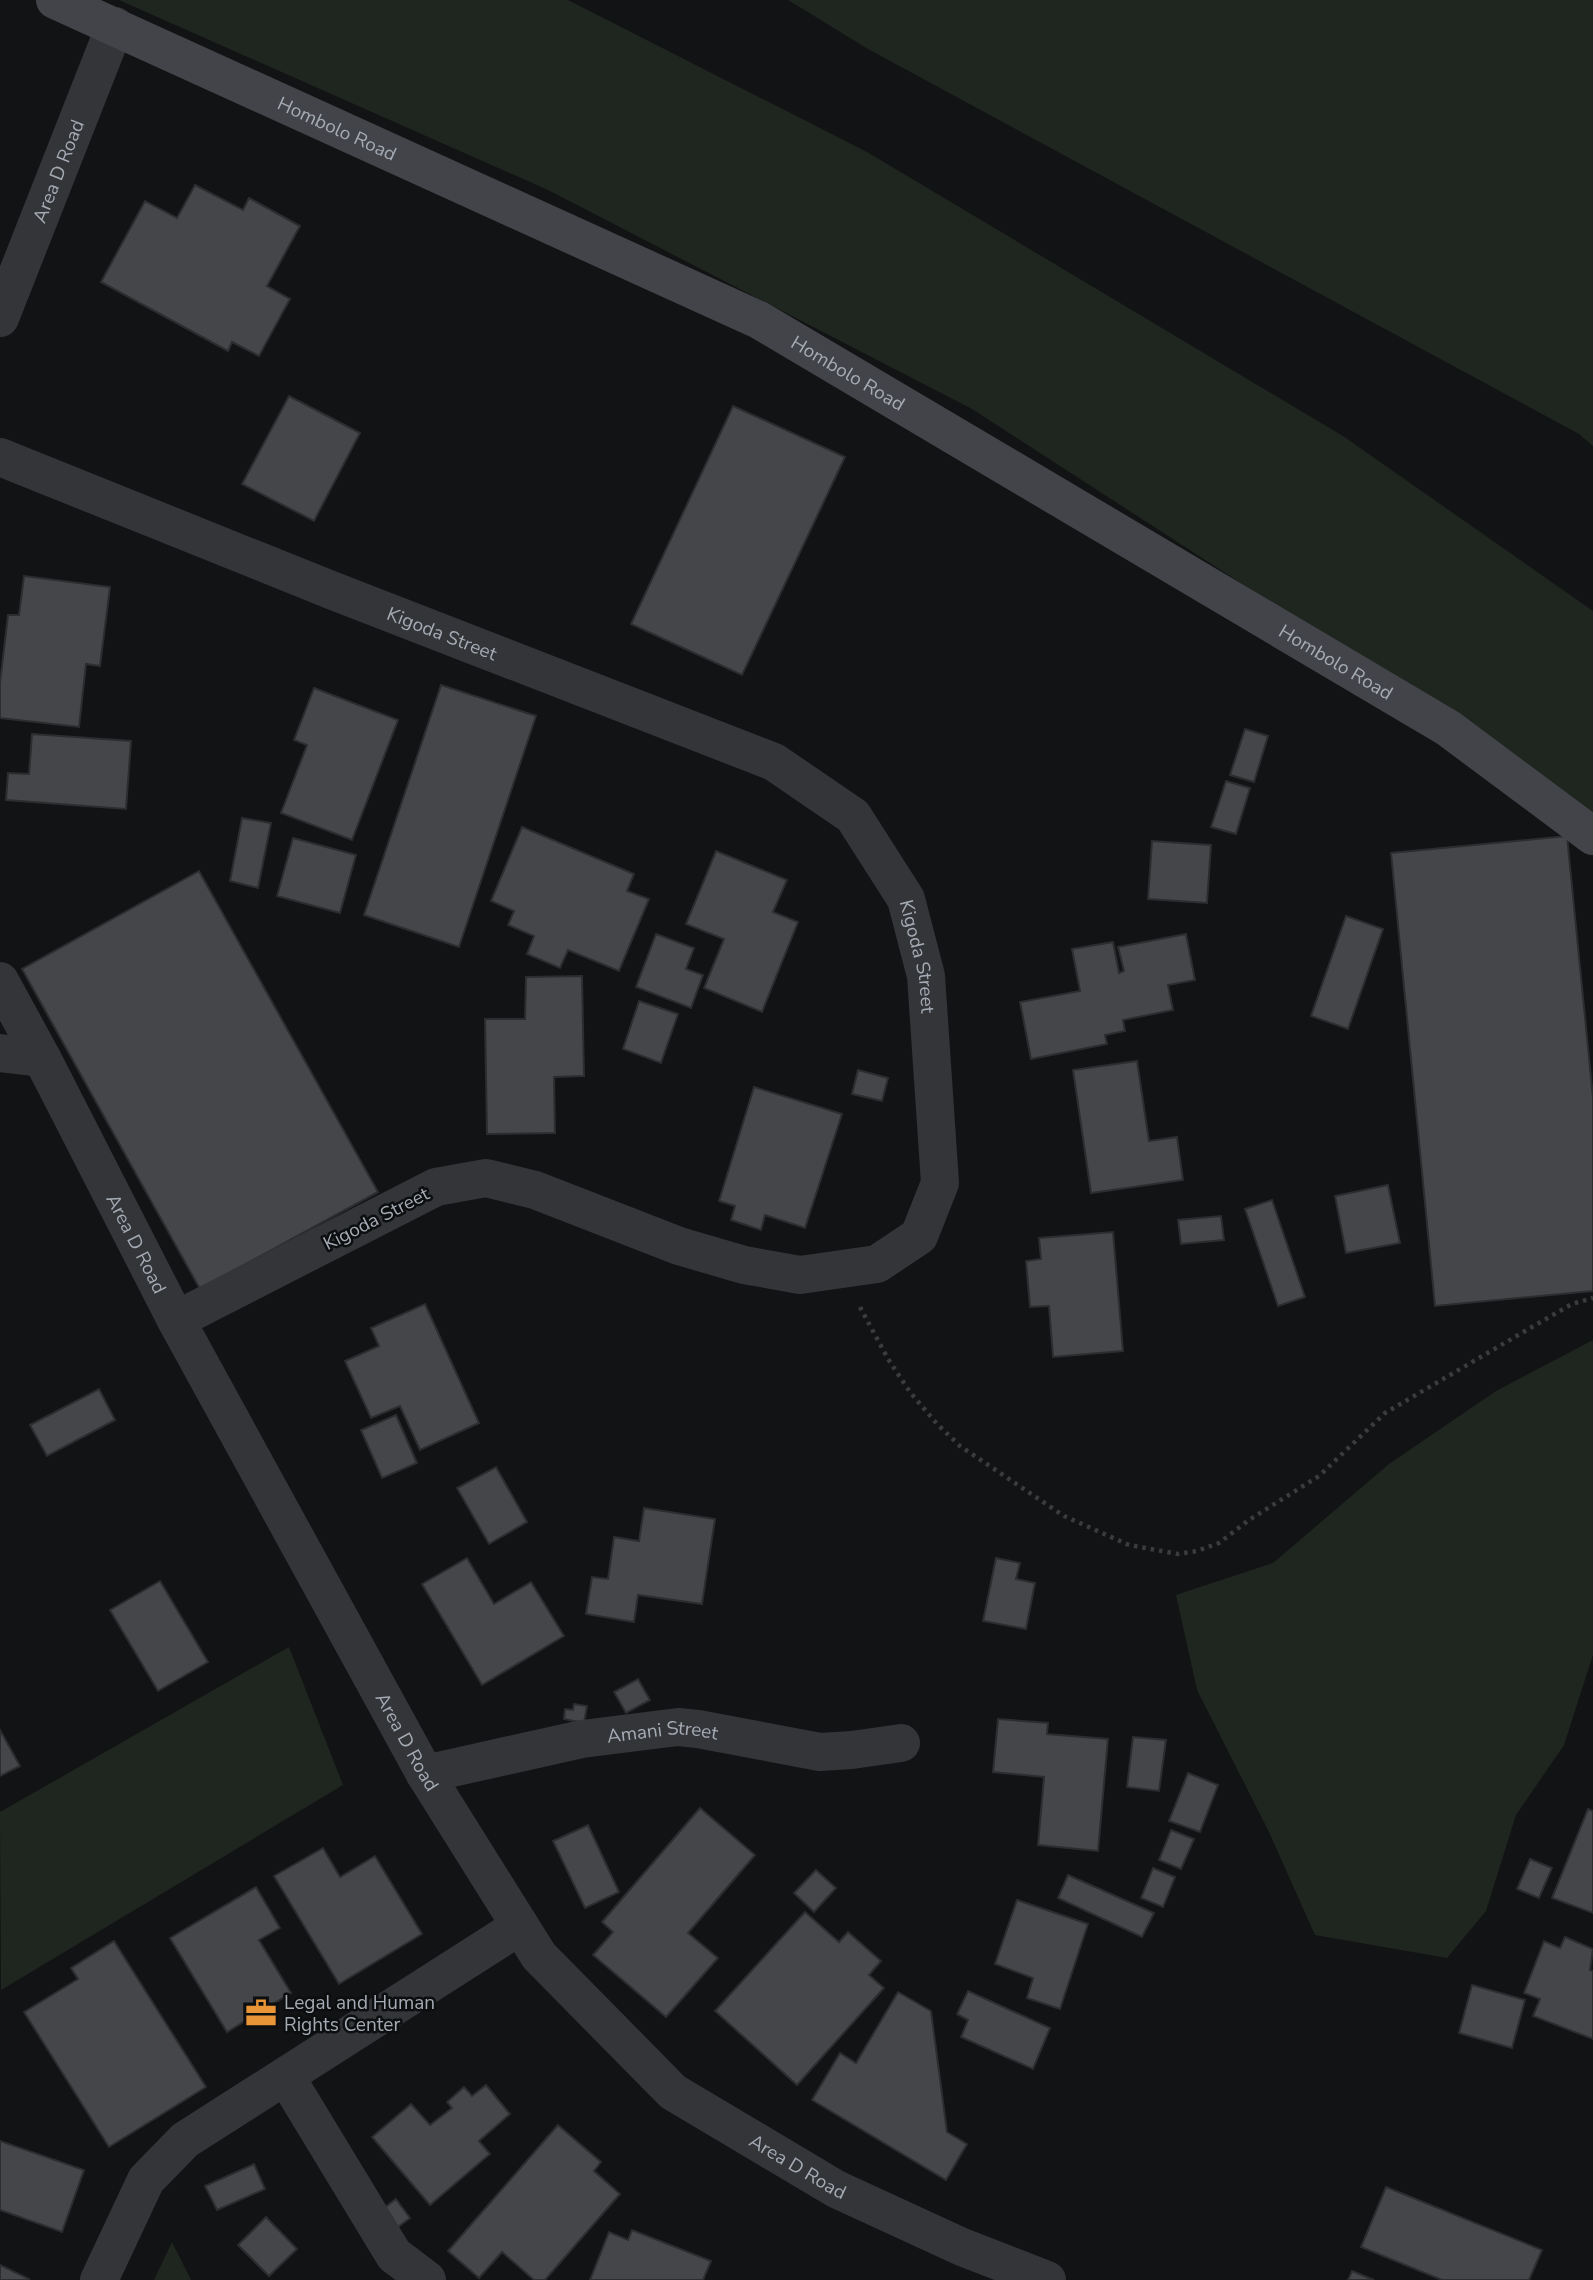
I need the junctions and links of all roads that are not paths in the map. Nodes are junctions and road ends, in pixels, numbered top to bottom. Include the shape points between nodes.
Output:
1 (55, 0) edge
2 (115, 26) junction
3 (0, 318) edge
4 (0, 457) edge
5 (1593, 836) edge
6 (0, 981) edge
7 (0, 1053) edge
8 (42, 1059) junction
9 (176, 1320) junction
10 (901, 1743) dead end
11 (425, 1774) junction
12 (520, 1926) junction
13 (286, 2077) junction
14 (99, 2280) edge
15 (427, 2280) edge
16 (1047, 2280) edge

1 - 2 street, Hombolo Road
2 - 3 street, Area D Road
2 - 5 street, Hombolo Road via 759,320 1448,728
4 - 9 street, Kigoda Street via 774,762 853,816 906,899 926,976 940,1183 919,1236 877,1264 800,1275 744,1265 679,1247 535,1189 486,1178 436,1187
6 - 8 street, Area D Road
7 - 8 street
8 - 9 street, Area D Road
9 - 11 street, Area D Road
10 - 11 street, Amani Street via 820,1752 678,1727 582,1739
11 - 12 street, Area D Road
12 - 13 street
12 - 16 street, Area D Road via 539,1956 673,2092 836,2189
13 - 14 street via 185,2140 146,2180
13 - 15 street via 394,2255

